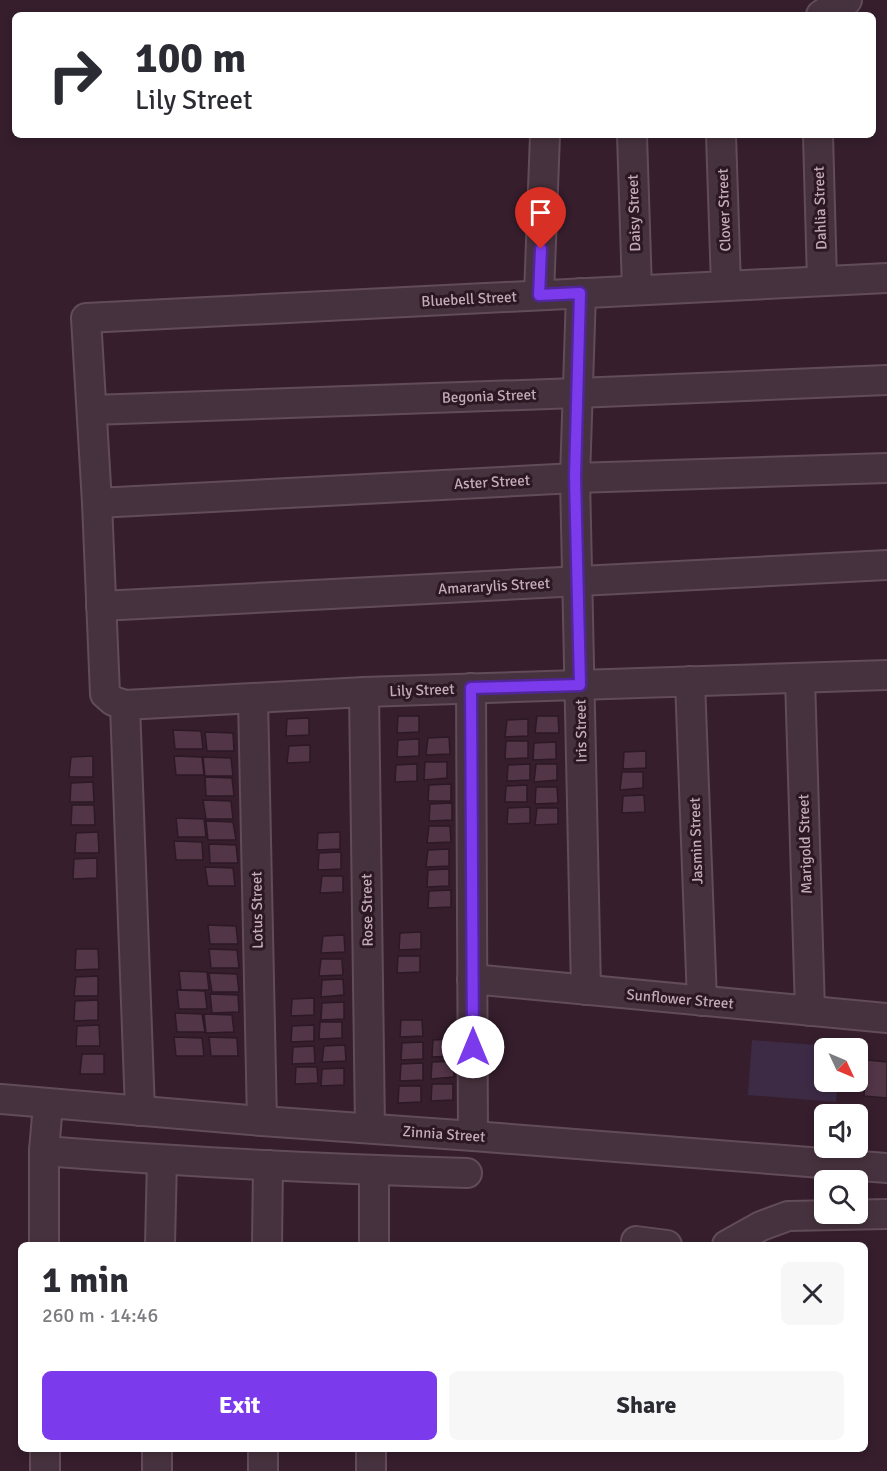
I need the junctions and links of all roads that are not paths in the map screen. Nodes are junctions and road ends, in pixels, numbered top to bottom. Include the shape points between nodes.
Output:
1 (847, 0) edge
2 (826, 12) edge
3 (545, 138) edge
4 (632, 138) edge
5 (721, 138) edge
6 (818, 138) edge
7 (887, 278) edge
8 (822, 281) junction
9 (726, 286) junction
10 (637, 290) junction
11 (580, 293) junction
12 (539, 295) junction
13 (887, 380) edge
14 (577, 393) junction
15 (92, 410) junction
16 (887, 468) edge
17 (575, 477) junction
18 (97, 503) junction
19 (887, 566) edge
20 (578, 581) junction
21 (101, 606) junction
22 (887, 675) edge
23 (800, 678) junction
24 (690, 681) junction
25 (580, 685) junction
26 (471, 688) junction
27 (364, 692) junction
28 (115, 699) junction
29 (253, 699) junction
30 (472, 980) junction
31 (586, 990) junction
32 (702, 1001) junction
33 (810, 1011) junction
34 (887, 1018) edge
35 (1, 1099) edge
36 (48, 1104) junction
37 (140, 1111) junction
38 (262, 1121) junction
39 (370, 1128) junction
40 (473, 1136) junction
41 (44, 1151) junction
42 (162, 1160) junction
43 (268, 1165) junction
44 (887, 1168) edge
45 (374, 1171) junction
46 (467, 1173) dead end
47 (887, 1214) edge
48 (636, 1241) dead end
49 (44, 1242) edge
50 (160, 1242) edge
51 (267, 1242) edge
52 (374, 1242) edge
53 (644, 1242) edge
54 (732, 1242) edge
55 (45, 1452) edge
56 (158, 1452) edge
57 (263, 1452) edge
58 (371, 1452) edge
59 (45, 1471) edge
60 (157, 1471) edge
61 (262, 1471) edge
62 (371, 1471) edge

1 - 2 street
3 - 12 street
4 - 10 street, Daisy Street
5 - 9 street, Clover Street
6 - 8 street, Dahlia Street
7 - 8 street, Bluebell Street
8 - 9 street, Bluebell Street
9 - 10 street, Bluebell Street
10 - 11 street, Bluebell Street
11 - 12 street, Bluebell Street
11 - 14 street, Iris Street
12 - 15 street, Bluebell Street via 86,318
13 - 14 street, Begonia Street
14 - 15 street, Begonia Street
14 - 17 street, Iris Street
15 - 18 street
16 - 17 street, Aster Street
17 - 18 street, Aster Street
17 - 20 street, Iris Street
18 - 21 street
19 - 20 street, Amararylis Street
20 - 21 street, Amararylis Street
20 - 25 street, Iris Street
21 - 28 street
22 - 23 street, Lily Street
23 - 24 street, Lily Street
23 - 33 street, Marigold Street
24 - 25 street, Lily Street
24 - 32 street, Jasmin Street
25 - 26 street, Lily Street
25 - 31 street, Iris Street
26 - 27 street, Lily Street
26 - 30 street
27 - 29 street, Lily Street
27 - 39 street, Rose Street
28 - 29 street, Lily Street
28 - 37 street
29 - 38 street, Lotus Street
30 - 31 street, Sunflower Street
30 - 40 street
31 - 32 street, Sunflower Street
32 - 33 street, Sunflower Street
33 - 34 street, Sunflower Street
35 - 36 street, Zinnia Street
36 - 37 street, Zinnia Street
36 - 41 street
37 - 38 street, Zinnia Street
38 - 39 street, Zinnia Street
39 - 40 street, Zinnia Street
40 - 44 street, Zinnia Street
41 - 42 street
41 - 49 street
42 - 43 street
42 - 50 street
43 - 45 street
43 - 51 street
45 - 46 street
45 - 52 street
47 - 54 street via 788,1216
48 - 53 street
55 - 59 street
56 - 60 street
57 - 61 street
58 - 62 street

